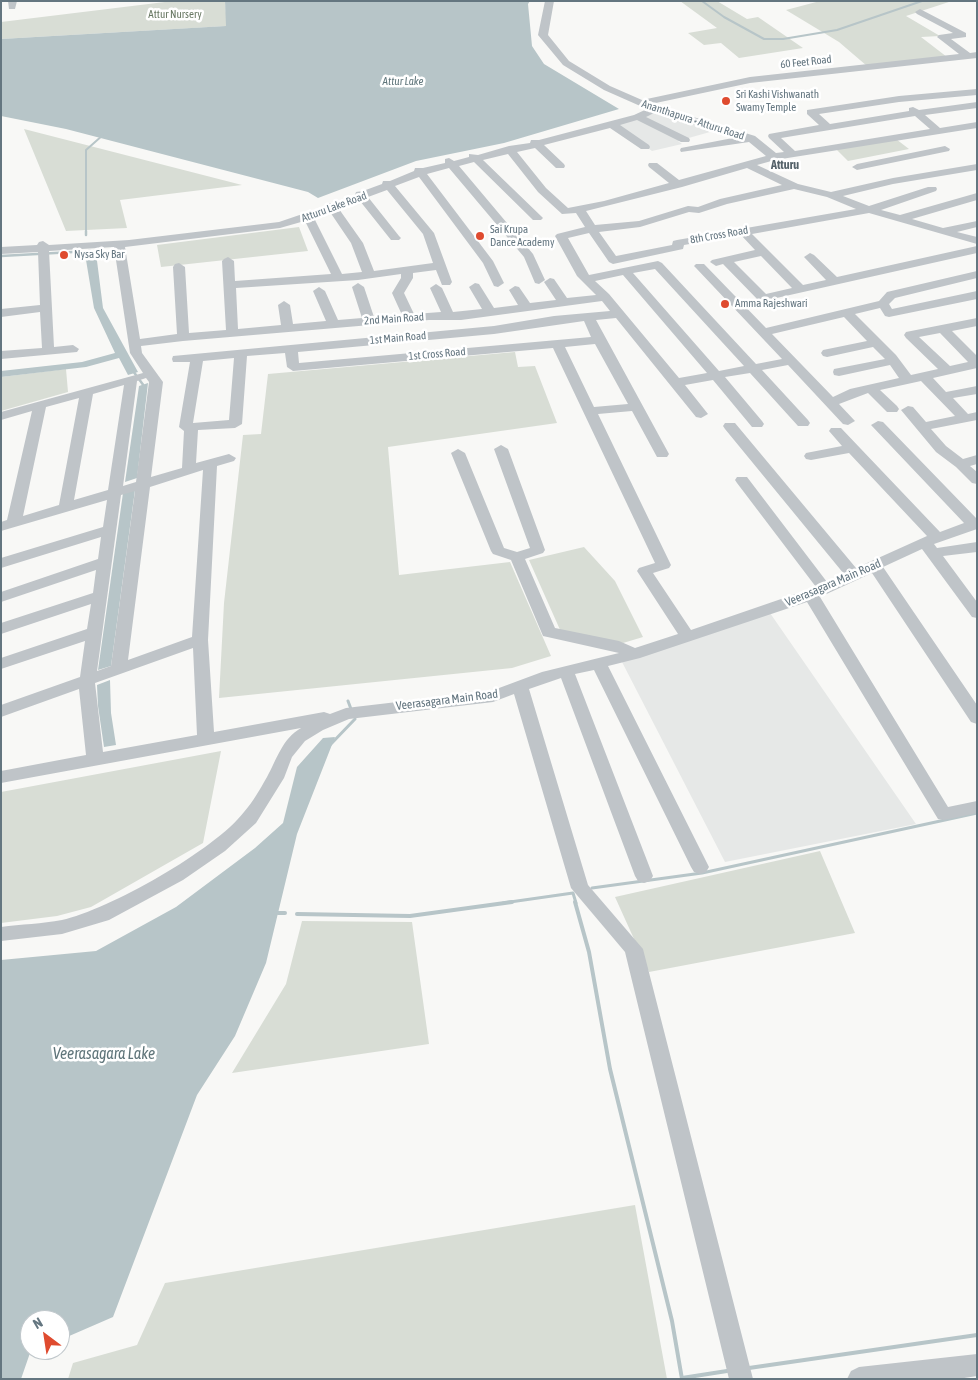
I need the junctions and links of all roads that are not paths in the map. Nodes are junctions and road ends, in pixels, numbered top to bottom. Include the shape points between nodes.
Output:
1 (550, 1) edge
2 (920, 12) dead end
3 (974, 56) edge
4 (977, 92) edge
5 (899, 99) junction
6 (977, 105) edge
7 (647, 106) junction
8 (917, 114) junction
9 (638, 116) junction
10 (612, 124) junction
11 (977, 125) edge
12 (827, 127) junction
13 (938, 131) junction
14 (751, 138) junction
15 (536, 143) junction
16 (645, 146) dead end
17 (946, 149) dead end
18 (510, 150) junction
19 (792, 154) junction
20 (475, 157) junction
21 (774, 158) junction
22 (450, 163) junction
23 (748, 164) junction
24 (653, 165) dead end
25 (868, 165) junction
26 (560, 166) dead end
27 (977, 166) edge
28 (857, 167) dead end
29 (420, 171) junction
30 (893, 181) junction
31 (388, 184) junction
32 (678, 185) junction
33 (794, 186) junction
34 (662, 189) junction
35 (932, 189) dead end
36 (831, 194) junction
37 (361, 195) junction
38 (971, 197) edge
39 (331, 207) junction
40 (977, 209) edge
41 (579, 210) junction
42 (692, 210) junction
43 (869, 210) junction
44 (566, 212) junction
45 (553, 215) dead end
46 (303, 218) junction
47 (537, 218) dead end
48 (900, 219) junction
49 (977, 224) edge
50 (592, 229) junction
51 (743, 231) junction
52 (942, 232) junction
53 (666, 235) dead end
54 (395, 238) dead end
55 (977, 242) edge
56 (677, 243) junction
57 (119, 244) junction
58 (43, 246) junction
59 (1, 247) edge
60 (977, 249) edge
61 (1, 251) edge
62 (763, 252) junction
63 (810, 257) dead end
64 (725, 260) junction
65 (228, 261) dead end
66 (440, 266) junction
67 (179, 267) dead end
68 (406, 269) junction
69 (625, 271) junction
70 (368, 274) junction
71 (977, 274) edge
72 (338, 278) junction
73 (586, 279) junction
74 (834, 281) junction
75 (498, 283) dead end
76 (229, 285) junction
77 (441, 285) joint
78 (475, 286) dead end
79 (358, 287) dead end
80 (800, 289) junction
81 (319, 290) dead end
82 (515, 290) dead end
83 (977, 295) edge
84 (604, 297) junction
85 (563, 302) junction
86 (883, 304) junction
87 (284, 305) dead end
88 (526, 307) junction
89 (46, 308) junction
90 (490, 312) junction
91 (846, 312) junction
92 (1, 313) edge
93 (618, 314) junction
94 (448, 315) junction
95 (588, 317) junction
96 (410, 318) junction
97 (368, 321) junction
98 (977, 322) edge
99 (333, 324) junction
100 (288, 328) junction
101 (942, 329) junction
102 (764, 332) junction
103 (232, 333) junction
104 (183, 337) junction
105 (599, 340) junction
106 (136, 343) junction
107 (876, 343) junction
108 (557, 344) junction
109 (291, 348) junction
110 (73, 349) dead end
111 (48, 351) junction
112 (241, 353) junction
113 (827, 353) dead end
114 (1, 355) edge
115 (196, 357) junction
116 (178, 359) dead end
117 (791, 360) junction
118 (893, 361) junction
119 (977, 364) edge
120 (752, 368) junction
121 (947, 370) junction
122 (839, 372) dead end
123 (150, 373) junction
124 (716, 375) junction
125 (923, 375) junction
126 (131, 378) junction
127 (907, 378) junction
128 (675, 383) junction
129 (871, 388) junction
130 (977, 390) edge
131 (87, 391) junction
132 (950, 395) dead end
133 (831, 403) junction
134 (40, 405) junction
135 (636, 407) junction
136 (892, 409) dead end
137 (908, 410) dead end
138 (590, 411) junction
139 (701, 414) dead end
140 (1, 416) edge
141 (970, 417) edge
142 (848, 421) dead end
143 (803, 423) dead end
144 (757, 424) dead end
145 (878, 425) dead end
146 (730, 426) dead end
147 (191, 427) junction
148 (922, 427) junction
149 (836, 431) dead end
150 (852, 448) junction
151 (501, 449) dead end
152 (458, 452) dead end
153 (662, 454) dead end
154 (811, 456) dead end
155 (229, 458) dead end
156 (977, 459) edge
157 (210, 463) junction
158 (961, 464) junction
159 (189, 470) junction
160 (773, 478) junction
161 (977, 480) edge
162 (130, 488) junction
163 (66, 507) junction
164 (8, 525) edge
165 (976, 525) edge
166 (110, 530) junction
167 (932, 545) junction
168 (977, 547) edge
169 (517, 557) junction
170 (105, 562) junction
171 (1, 563) edge
172 (875, 566) junction
173 (853, 575) junction
174 (818, 592) junction
175 (1, 596) edge
176 (100, 596) junction
177 (977, 613) edge
178 (1, 629) edge
179 (94, 632) junction
180 (687, 636) junction
181 (200, 640) junction
182 (634, 654) junction
183 (599, 663) junction
184 (1, 664) edge
185 (566, 671) junction
186 (104, 674) junction
187 (520, 687) junction
188 (1, 711) edge
189 (346, 714) junction
190 (977, 718) edge
191 (206, 740) junction
192 (95, 760) junction
193 (1, 777) edge
194 (977, 807) edge
195 (700, 867) dead end
196 (644, 876) dead end
197 (1, 934) edge
198 (977, 1365) edge
199 (893, 1377) edge
200 (742, 1379) edge
201 (859, 1379) edge

1 - 7 street, Ananthapura - Atturu Road via 543,34 566,63 607,88
2 - 3 street via 963,35 942,37
3 - 7 street, 60 Feet Road via 754,83
4 - 5 street
5 - 8 street
5 - 12 street via 812,112
6 - 8 street
7 - 9 street, Atturu Lake Road
7 - 14 street, Ananthapura - Atturu Road
7 - 15 street, Atturu Lake Road via 633,114
8 - 12 street
8 - 13 street
9 - 10 street, Atturu Lake Road
9 - 14 street via 685,145
10 - 15 street, Atturu Lake Road
10 - 16 street
11 - 13 street
12 - 19 street via 773,136
13 - 19 street
14 - 21 street, Ananthapura - Atturu Road
15 - 18 street, Atturu Lake Road
15 - 26 street
17 - 25 street
18 - 20 street, Atturu Lake Road
18 - 44 street via 542,190
19 - 21 street
20 - 22 street, Atturu Lake Road
20 - 47 street
21 - 23 street
22 - 29 street, Atturu Lake Road
22 - 85 street via 529,256
23 - 32 street
23 - 33 street
24 - 32 street
25 - 28 street
25 - 30 street
27 - 30 street
29 - 31 street, Atturu Lake Road
29 - 75 street via 489,262
30 - 36 street
31 - 37 street, Atturu Lake Road
31 - 66 street via 428,233
32 - 34 street
33 - 36 street
33 - 42 street
34 - 41 street
34 - 42 street
35 - 43 street, 8th Cross Road
36 - 43 street
37 - 39 street, Atturu Lake Road
37 - 54 street
38 - 40 street
38 - 48 street
39 - 46 street, Atturu Lake Road
39 - 58 street, Atturu Lake Road via 252,225
39 - 70 street via 357,243
41 - 44 street
41 - 50 street
42 - 50 street via 640,224
43 - 48 street
43 - 51 street, 8th Cross Road
44 - 45 street
46 - 57 street, Atturu Lake Road via 280,225
46 - 72 street via 310,220
48 - 52 street
49 - 52 street
50 - 56 street, 8th Cross Road via 613,260 679,247
50 - 73 street via 561,236
51 - 56 street, 8th Cross Road
51 - 62 street
52 - 55 street
53 - 56 street
57 - 58 street, Atturu Lake Road
57 - 106 street
58 - 59 street, Atturu Lake Road
58 - 61 street, Atturu Lake Road
58 - 89 street
60 - 74 street
62 - 64 street
62 - 80 street
63 - 74 street
64 - 80 street via 768,302
64 - 102 street via 700,266
65 - 76 street
66 - 68 street
66 - 77 street
67 - 104 street
68 - 70 street
68 - 96 street via 408,278 398,293
69 - 73 street
69 - 120 street via 658,265
69 - 124 street
70 - 72 street
71 - 86 street via 891,295
72 - 76 street
73 - 84 street
74 - 80 street
76 - 103 street
77 - 94 street
78 - 90 street
79 - 97 street
81 - 99 street
82 - 88 street
83 - 86 street via 889,313
84 - 85 street, 2nd Main Road
84 - 93 street
85 - 88 street, 2nd Main Road
86 - 91 street
87 - 100 street
88 - 90 street, 2nd Main Road
89 - 92 street
89 - 111 street
90 - 94 street, 2nd Main Road
91 - 102 street
91 - 107 street
93 - 95 street, 1st Main Road
93 - 128 street
94 - 96 street, 2nd Main Road
95 - 105 street
95 - 109 street, 1st Main Road via 494,330
96 - 97 street, 2nd Main Road
97 - 99 street, 2nd Main Road
98 - 101 street
99 - 100 street, 2nd Main Road
100 - 103 street, 2nd Main Road
101 - 119 street
101 - 121 street via 910,335
102 - 117 street
103 - 104 street, 2nd Main Road
104 - 106 street, 2nd Main Road
105 - 108 street, 1st Cross Road
105 - 135 street
106 - 123 street via 136,352
107 - 113 street
107 - 118 street
108 - 109 street, 1st Cross Road via 293,367
108 - 138 street
109 - 112 street, 1st Main Road
110 - 111 street
111 - 114 street
112 - 115 street, 1st Main Road
112 - 147 street via 235,424
115 - 116 street, 1st Main Road
115 - 147 street via 186,427
117 - 120 street
117 - 133 street
118 - 122 street
118 - 127 street
119 - 121 street
120 - 124 street
120 - 143 street
121 - 125 street
123 - 126 street
123 - 162 street via 156,382
124 - 128 street
124 - 144 street
125 - 127 street
125 - 141 street
126 - 131 street
126 - 162 street
127 - 129 street
128 - 139 street
129 - 133 street
129 - 136 street
130 - 132 street
131 - 134 street
131 - 163 street
133 - 142 street
134 - 140 street
134 - 164 street
135 - 138 street
135 - 153 street
137 - 148 street
138 - 180 street via 664,566 644,571
141 - 148 street
145 - 165 street
146 - 160 street
147 - 159 street
148 - 158 street via 941,449
149 - 150 street
150 - 154 street
150 - 167 street
151 - 169 street via 538,550
152 - 169 street via 498,551
155 - 157 street
156 - 158 street
157 - 159 street
157 - 181 street
158 - 161 street
159 - 162 street
160 - 173 street
160 - 174 street via 743,482
162 - 163 street
162 - 166 street
162 - 186 street
163 - 164 street
165 - 167 street, Veerasagara Main Road
166 - 170 street
166 - 171 street
167 - 168 street
167 - 172 street, Veerasagara Main Road
167 - 177 street
169 - 182 street via 549,632 619,646
170 - 175 street
170 - 176 street
172 - 173 street, Veerasagara Main Road
172 - 190 street
173 - 174 street, Veerasagara Main Road
174 - 180 street, Veerasagara Main Road
174 - 194 street via 944,814
176 - 178 street
176 - 179 street
179 - 184 street
179 - 186 street
180 - 182 street, Veerasagara Main Road
181 - 186 street
181 - 191 street
182 - 183 street, Veerasagara Main Road
183 - 185 street, Veerasagara Main Road
183 - 195 street
185 - 187 street, Veerasagara Main Road
185 - 196 street
186 - 188 street
186 - 192 street
187 - 189 street, Veerasagara Main Road via 493,696
187 - 200 street via 580,888 634,949
189 - 191 street
189 - 197 street, Veerasagara Main Road via 299,737 250,818 177,875 102,915 62,927
191 - 192 street
192 - 193 street
198 - 199 street
199 - 201 street

